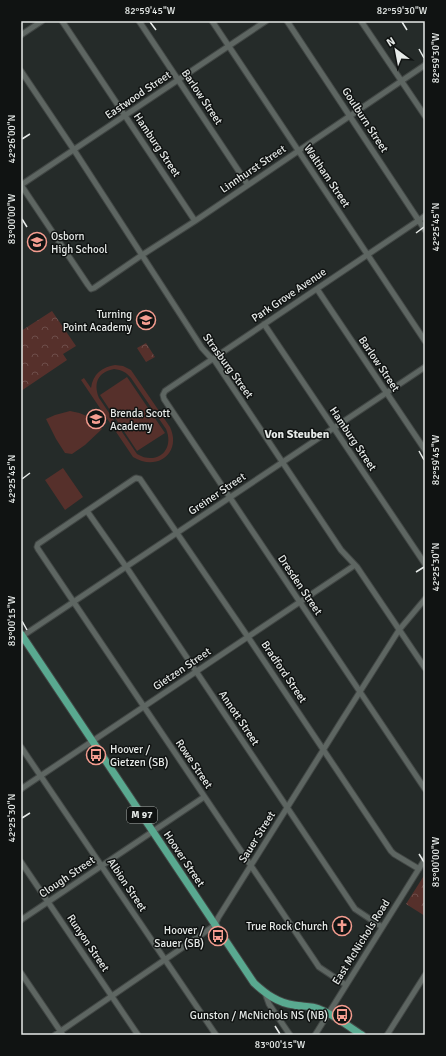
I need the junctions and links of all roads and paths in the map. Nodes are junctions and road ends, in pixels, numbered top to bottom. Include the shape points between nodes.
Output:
1 (42, 21) edge
2 (62, 21) edge
3 (139, 21) edge
4 (212, 21) edge
5 (266, 21) edge
6 (287, 21) edge
7 (361, 21) edge
8 (21, 35) edge
9 (229, 46) junction
10 (425, 65) edge
11 (21, 71) edge
12 (178, 80) junction
13 (402, 81) junction
14 (350, 115) junction
15 (125, 116) junction
16 (425, 116) edge
17 (74, 150) junction
18 (298, 151) junction
19 (21, 185) edge
20 (248, 185) junction
21 (425, 216) edge
22 (195, 220) junction
23 (418, 220) junction
24 (425, 230) edge
25 (142, 255) junction
26 (367, 255) junction
27 (317, 288) junction
28 (264, 324) junction
29 (425, 341) edge
30 (212, 359) junction
31 (425, 367) edge
32 (165, 392) joint
33 (387, 393) junction
34 (334, 428) junction
35 (425, 450) edge
36 (282, 462) junction
37 (229, 498) junction
38 (87, 511) junction
39 (177, 533) junction
40 (425, 564) edge
41 (355, 565) junction
42 (126, 567) junction
43 (425, 599) edge
44 (73, 602) junction
45 (299, 603) junction
46 (399, 630) junction
47 (21, 636) edge
48 (248, 637) junction
49 (425, 668) edge
50 (196, 672) junction
51 (360, 692) junction
52 (144, 707) junction
53 (92, 741) junction
54 (21, 747) edge
55 (323, 749) junction
56 (40, 776) junction
57 (21, 788) edge
58 (425, 789) edge
59 (204, 797) junction
60 (287, 808) junction
61 (153, 831) junction
62 (425, 859) edge
63 (21, 862) edge
64 (102, 866) junction
65 (250, 866) junction
66 (419, 870) junction
67 (48, 901) junction
68 (21, 920) edge
69 (215, 924) junction
70 (382, 928) junction
71 (166, 960) junction
72 (21, 973) edge
73 (425, 975) edge
74 (346, 985) junction
75 (265, 993) junction
76 (112, 996) junction
77 (328, 1014) junction
78 (62, 1033) edge
79 (55, 1035) edge
80 (138, 1035) edge
81 (216, 1035) edge
82 (290, 1035) edge
83 (315, 1035) edge
84 (362, 1035) edge
85 (387, 1035) edge

1 - 8 street
2 - 15 street, Hamburg Street
3 - 12 street, Barlow Street
4 - 9 street, Waltham Street
5 - 9 street, Eastwood Street
6 - 14 street, Goulburn Street
7 - 13 street
9 - 12 street, Eastwood Street
9 - 18 street, Waltham Street
10 - 13 street, Linnhurst Street
11 - 17 street, Strasburg Street
12 - 15 street, Eastwood Street
12 - 20 street, Barlow Street
13 - 14 street, Linnhurst Street
13 - 16 street
14 - 18 street, Linnhurst Street
14 - 23 street, Goulburn Street
15 - 17 street, Eastwood Street
15 - 22 street, Hamburg Street
17 - 19 street, Eastwood Street
17 - 25 street, Strasburg Street
18 - 20 street, Linnhurst Street
18 - 26 street, Waltham Street
19 - 25 street, Linnhurst Street via 91,288 98,286
20 - 22 street, Linnhurst Street
21 - 23 street, Park Grove Avenue
22 - 25 street, Linnhurst Street
23 - 24 street, Goulburn Street
23 - 26 street, Park Grove Avenue
25 - 30 street, Strasburg Street via 202,348
26 - 27 street, Park Grove Avenue
26 - 29 street, Waltham Street
27 - 28 street, Park Grove Avenue
27 - 33 street, Barlow Street
28 - 30 street, Park Grove Avenue
28 - 34 street, Hamburg Street
30 - 32 street, Park Grove Avenue
30 - 36 street, Strasburg Street
31 - 33 street, Greiner Street
32 - 37 street, Dresden Street via 164,399
33 - 34 street, Greiner Street
33 - 35 street, Barlow Street
34 - 36 street, Greiner Street
34 - 40 street, Hamburg Street
36 - 37 street, Greiner Street
36 - 41 street, Strasburg Street via 341,550
37 - 39 street, Greiner Street
37 - 45 street, Dresden Street
38 - 39 street, Bradford Street via 139,478
38 - 42 street, Annott Street
38 - 44 street, Rowe Street via 38,545 38,549
39 - 42 street, Greiner Street
39 - 48 street, Bradford Street
41 - 45 street, Gietzen Street
41 - 46 street, Strasburg Street
42 - 44 street, Greiner Street
42 - 50 street, Annott Street
43 - 46 street, Sauer Street
44 - 47 street, Greiner Street
44 - 52 street, Rowe Street
45 - 48 street, Gietzen Street
45 - 51 street, Dresden Street
46 - 49 street, Strasburg Street
46 - 51 street, Sauer Street
47 - 53 main road, Hoover Street / M 97
48 - 50 street, Gietzen Street
48 - 55 street, Bradford Street
50 - 52 street, Gietzen Street
50 - 60 street, Annott Street
51 - 55 street, Sauer Street
51 - 58 street, Dresden Street
52 - 53 street, Gietzen Street
52 - 59 street, Rowe Street
53 - 56 street, Gietzen Street
53 - 61 main road, Hoover Street / M 97
54 - 56 street, Albion Street
55 - 60 street, Sauer Street
55 - 66 street, Bradford Street via 391,852
56 - 57 street, Gietzen Street
56 - 64 street, Albion Street
59 - 61 street, Clough Street
59 - 65 street, Rowe Street
60 - 65 street, Sauer Street
60 - 70 street, Annott Street via 355,909
61 - 64 street, Clough Street
61 - 69 main road, Hoover Street / M 97
62 - 66 street, East McNichols Road
63 - 67 street, Runyon Street
64 - 67 street, Clough Street
64 - 71 street, Albion Street
65 - 69 street, Sauer Street
65 - 74 street, Rowe Street via 318,967
66 - 70 street, East McNichols Road
67 - 68 street, Clough Street
67 - 76 street, Runyon Street
69 - 71 street, Sauer Street
69 - 75 main road, Hoover Street / M 97 via 254,983
70 - 74 street, East McNichols Road
71 - 76 street, Sauer Street
71 - 81 street, Albion Street
72 - 78 street
73 - 85 street
74 - 77 street, East McNichols Road
75 - 77 main road, M 97 via 284,1003 316,1008
75 - 82 street, Hoover Street via 269,1004
76 - 78 street, Sauer Street
76 - 80 street, Runyon Street
77 - 83 street, East McNichols Road
77 - 84 main road, M 97
78 - 79 street, Sauer Street

